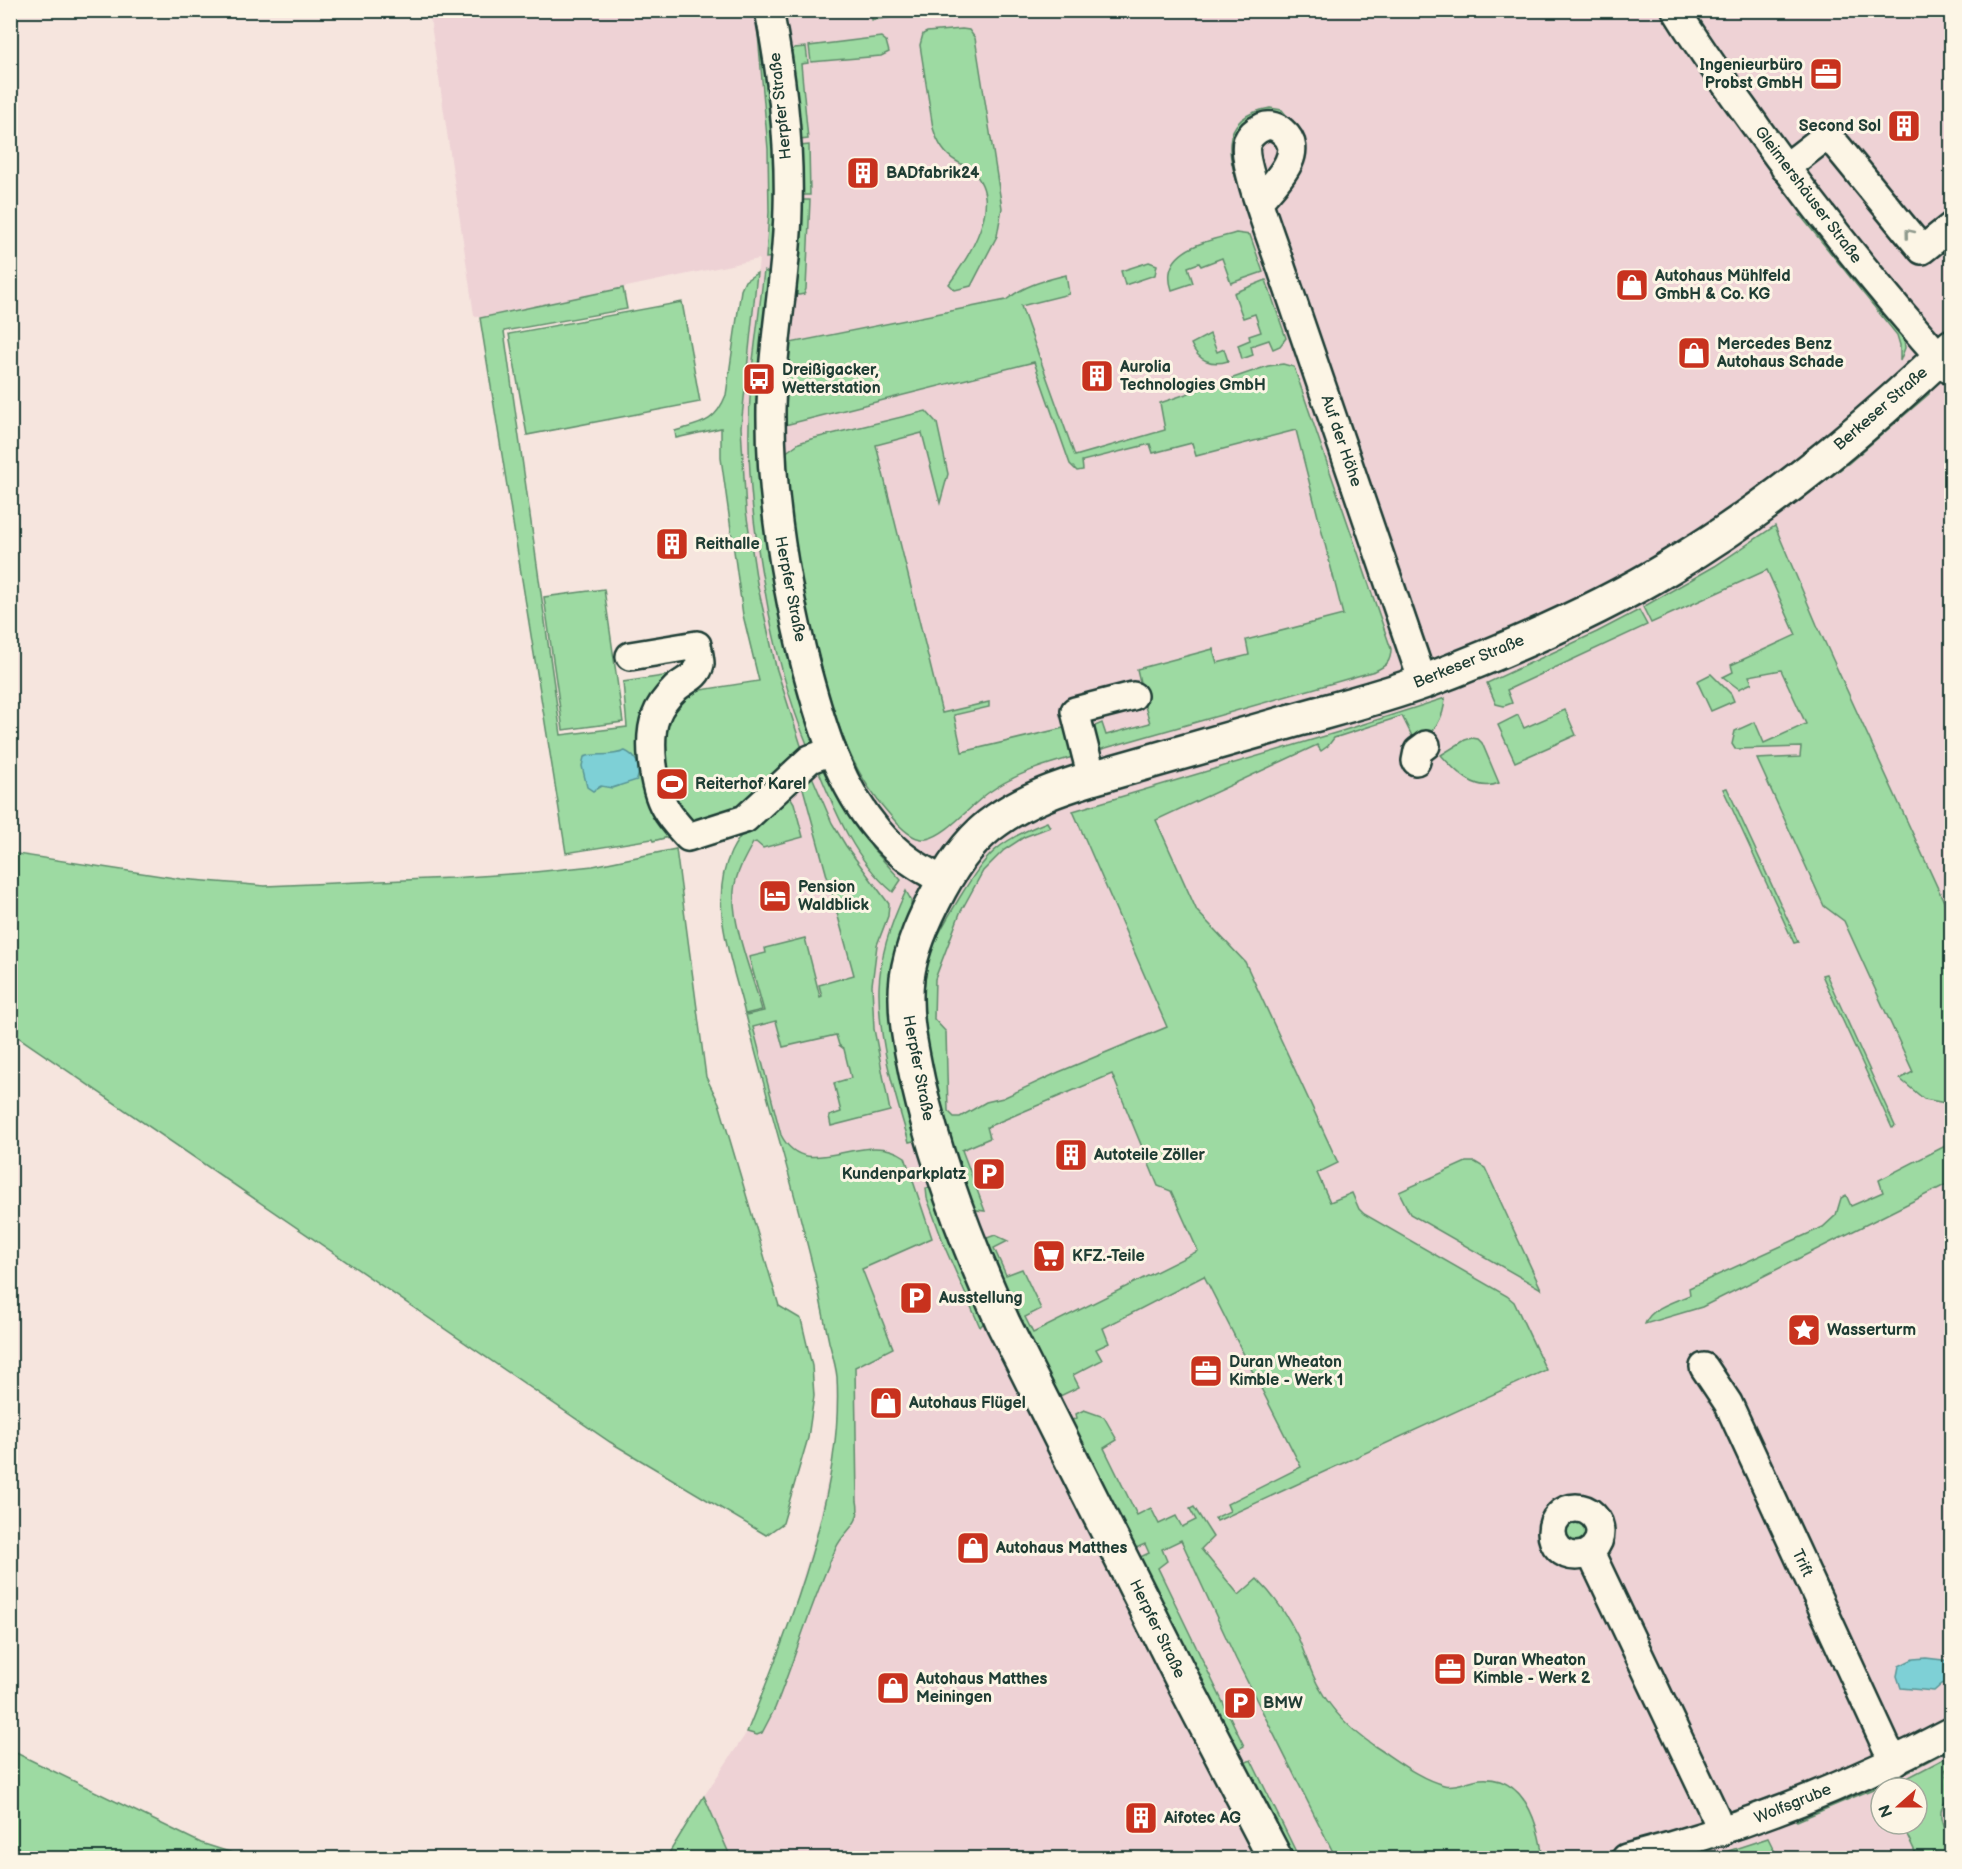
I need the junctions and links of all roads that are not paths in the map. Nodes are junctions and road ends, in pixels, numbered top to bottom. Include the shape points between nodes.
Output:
1 (769, 10) edge
2 (1676, 10) edge
3 (1785, 168) junction
4 (1259, 201) dead end
5 (1952, 226) edge
6 (1948, 358) edge
7 (630, 656) dead end
8 (1424, 682) junction
9 (1133, 696) dead end
10 (832, 752) junction
11 (1092, 778) junction
12 (944, 881) junction
13 (1704, 1367) dead end
14 (1590, 1552) dead end
15 (1952, 1731) edge
16 (1896, 1761) junction
17 (1721, 1832) junction
18 (1638, 1857) edge
19 (1275, 1858) edge

1 - 10 street, Herpfer Straße via 782,95 789,207 771,408 775,497 798,637
2 - 3 street, Gleimershäuser Straße
5 -> 3 street via 1922,250 1837,146 1825,137
3 - 6 street, Gleimershäuser Straße via 1843,242
4 - 8 street, Auf der Höhe
6 - 8 main road, Berkeser Straße via 1761,506 1671,566 1546,631
7 - 10 street via 697,645 700,662 695,675 675,688 665,702 656,717 652,736 653,762 663,806 688,837 745,819 810,759
8 - 11 main road, Berkeser Straße
9 - 11 street via 1075,711
10 - 12 street, Herpfer Straße via 876,830 913,865
11 - 12 main road, Berkeser Straße via 1036,798 998,819 968,846
12 - 19 main road, Herpfer Straße via 926,914 912,954 906,1003 923,1105 951,1199 1004,1325
13 - 16 street, Trift via 1728,1403
14 - 17 street
15 - 16 street, Wolfsgrube
16 - 17 street, Wolfsgrube
17 - 18 street, Wolfsgrube

